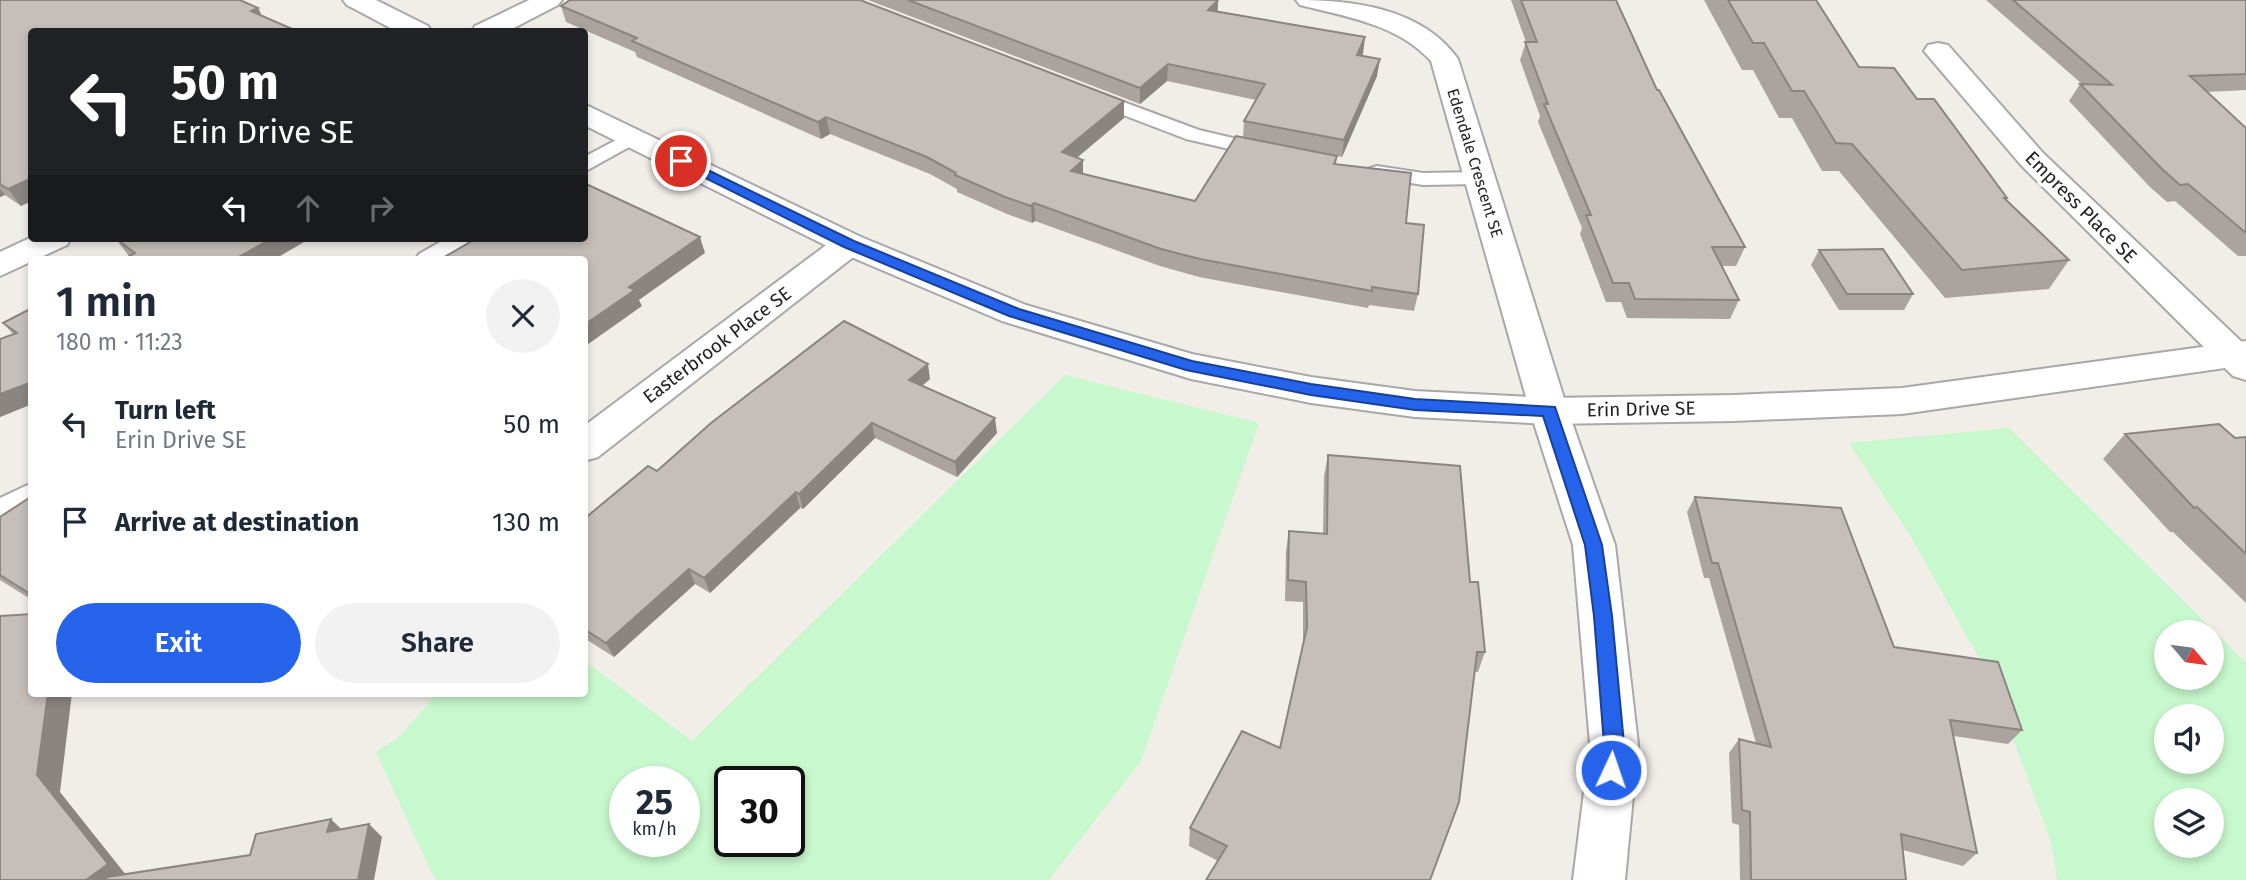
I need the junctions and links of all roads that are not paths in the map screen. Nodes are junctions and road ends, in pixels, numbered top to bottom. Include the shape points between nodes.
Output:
1 (356, 0) edge
2 (549, 0) edge
3 (1310, 0) edge
4 (411, 28) edge
5 (492, 28) edge
6 (1938, 51) dead end
7 (1077, 90) edge
8 (588, 115) edge
9 (633, 137) junction
10 (1279, 155) edge
11 (588, 164) edge
12 (1357, 168) edge
13 (1479, 178) junction
14 (47, 242) edge
15 (456, 242) edge
16 (849, 244) junction
17 (432, 256) edge
18 (0, 265) edge
19 (2241, 358) edge
20 (1549, 411) junction
21 (588, 444) edge
22 (28, 495) edge
23 (0, 511) edge
24 (1599, 880) edge

1 - 4 street
2 - 5 street
3 - 13 street, Edendale Crescent SE via 1397,24 1433,45 1444,59
6 - 19 street, Empress Place SE via 2032,159
7 - 10 lane via 1193,135
8 - 9 street, Erin Drive SE
9 - 11 lane
9 - 16 street, Erin Drive SE
12 - 13 lane via 1423,179
13 - 20 street, Edendale Crescent SE
14 - 18 street
15 - 17 lane
16 - 20 street, Erin Drive SE via 1014,313 1191,366 1311,390 1415,404
16 - 21 street, Easterbrook Place SE
19 - 20 street, Erin Drive SE via 1902,401
20 - 24 street, Edendale Crescent SE via 1594,545 1603,616 1614,744
22 - 23 lane

